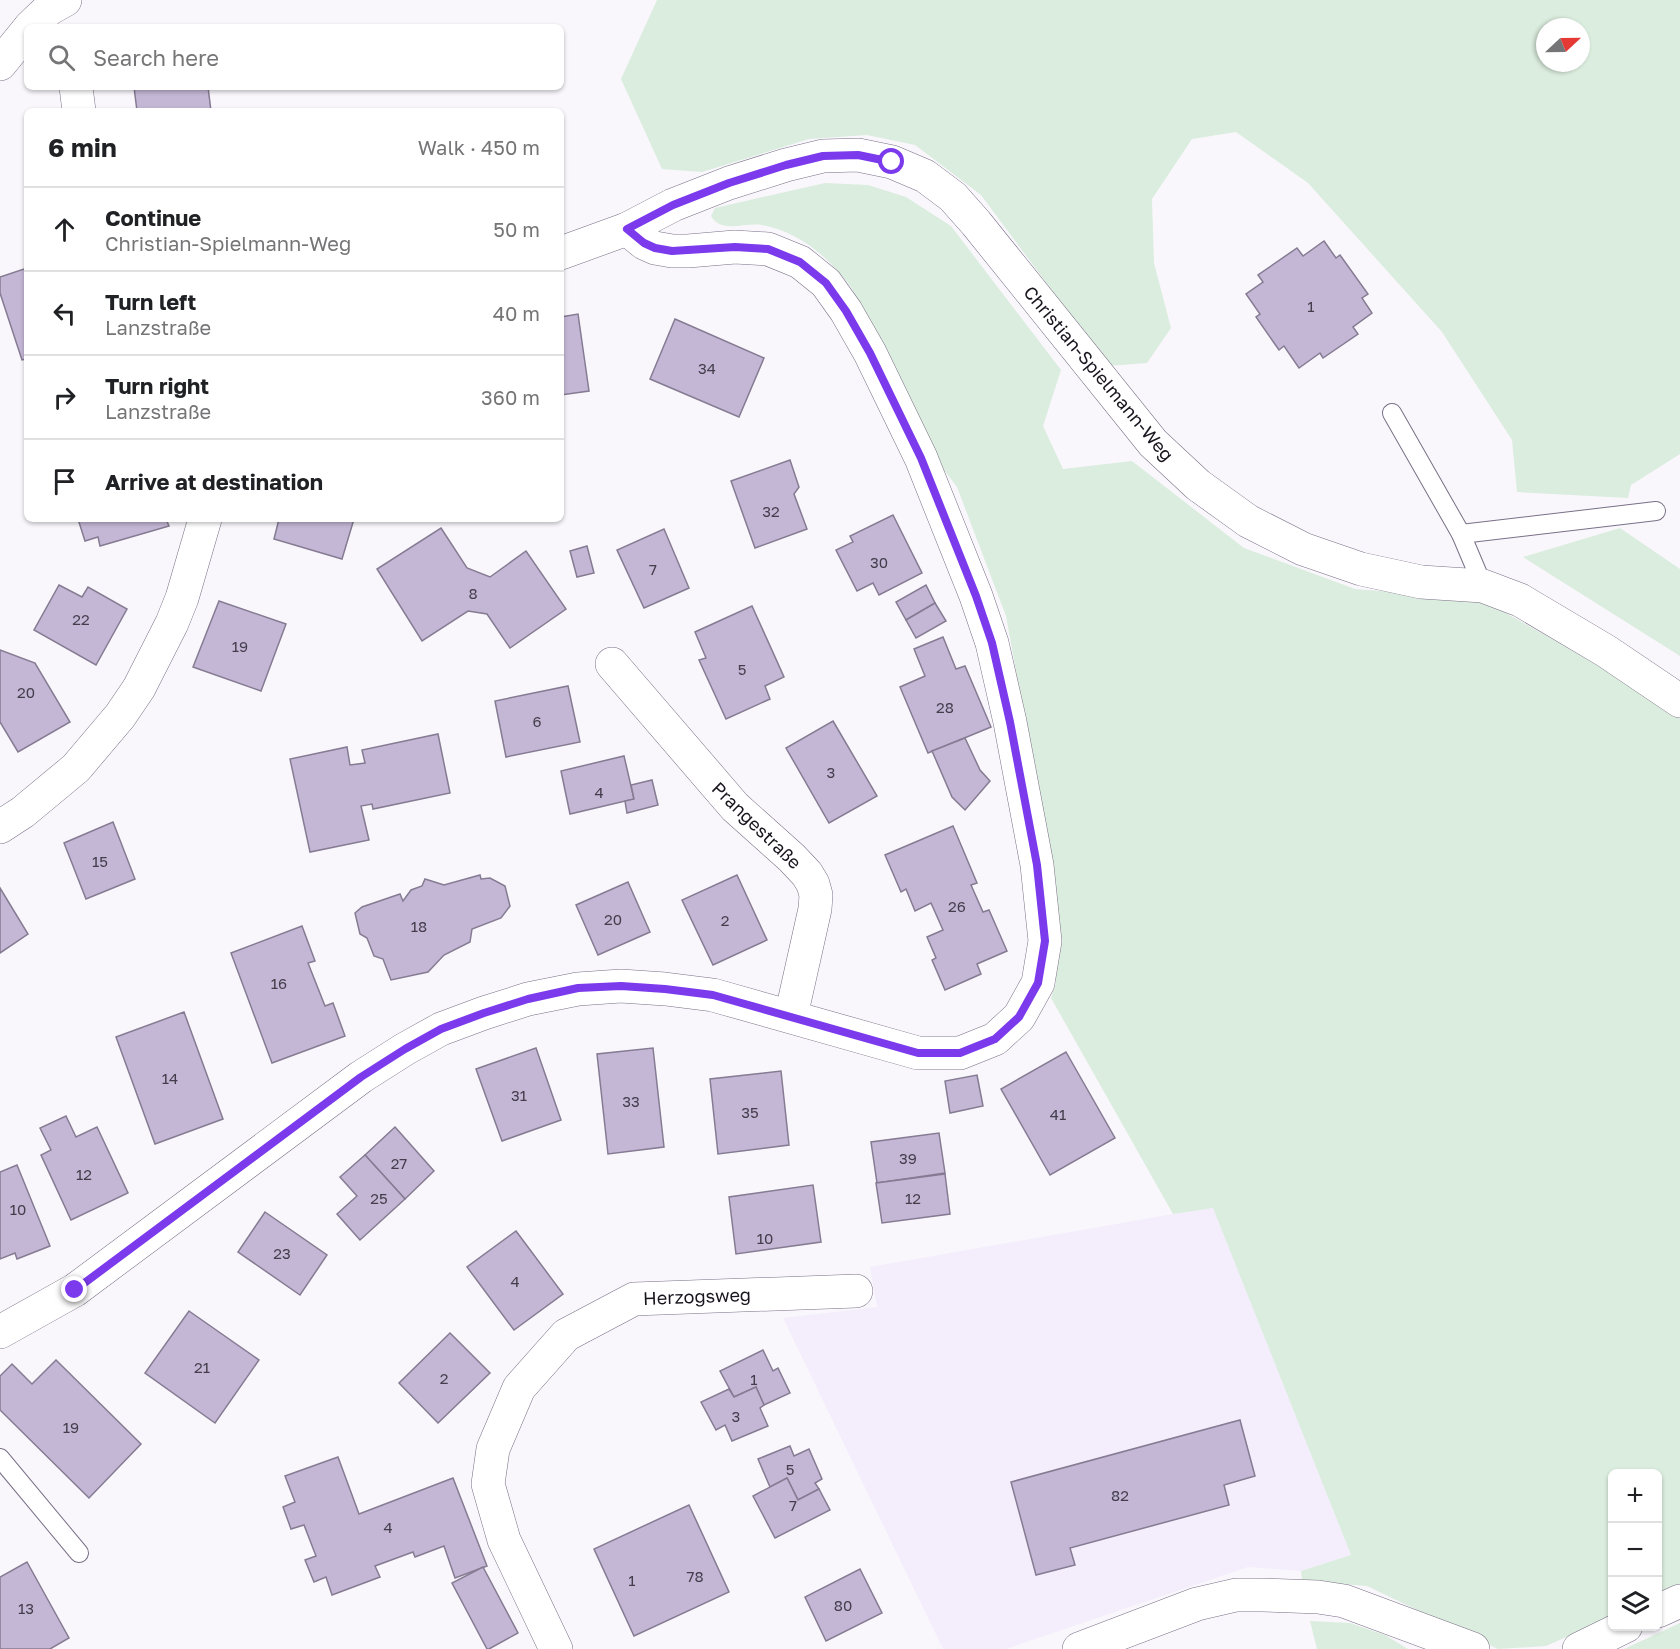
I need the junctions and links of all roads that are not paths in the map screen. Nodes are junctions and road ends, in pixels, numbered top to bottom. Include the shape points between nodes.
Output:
1 (66, 0) edge
2 (33, 24) edge
3 (70, 24) edge
4 (24, 35) edge
5 (0, 64) edge
6 (76, 90) edge
7 (79, 108) edge
8 (627, 229) junction
9 (564, 252) edge
10 (1392, 413) dead end
11 (1656, 511) dead end
12 (204, 522) edge
13 (1461, 534) junction
14 (1483, 586) junction
15 (612, 664) dead end
16 (1680, 701) edge
17 (0, 827) edge
18 (791, 1016) junction
19 (856, 1291) dead end
20 (0, 1332) edge
21 (0, 1458) edge
22 (79, 1553) dead end
23 (1680, 1601) edge
24 (1662, 1609) edge
25 (1616, 1631) edge
26 (556, 1649) edge
27 (1079, 1649) edge
28 (1473, 1649) edge
29 (1579, 1649) edge

1 - 2 street via 48,9
1 - 3 street
4 - 5 street
6 - 7 street
8 - 9 street, Christian-Spielmann-Weg
8 - 14 street, Christian-Spielmann-Weg via 673,205 786,165 823,156 858,155 892,162 925,176 953,197 1153,443 1198,485 1248,521 1303,549 1361,569 1421,582
8 - 18 street via 644,243 672,251 768,249 800,262 826,283 870,353 921,458 992,643 1010,722 1037,865 1045,941 1038,983 1019,1017 995,1039 960,1053 918,1053
10 - 13 lane
11 - 13 lane
12 - 17 street via 182,598 139,688 76,768
13 - 14 lane
14 - 16 street, Christian-Spielmann-Weg via 1520,600
15 - 18 street, Prangestraße via 713,783 792,858 813,884 816,909
18 - 20 street via 713,995 621,986 578,988 528,999 441,1029 361,1077 75,1290
19 - 26 street, Herzogsweg via 634,1299 566,1335 519,1388 493,1449 488,1484 504,1540
21 - 22 lane
23 - 24 street
25 - 29 street
27 - 28 street via 1197,1604 1236,1595 1344,1601

